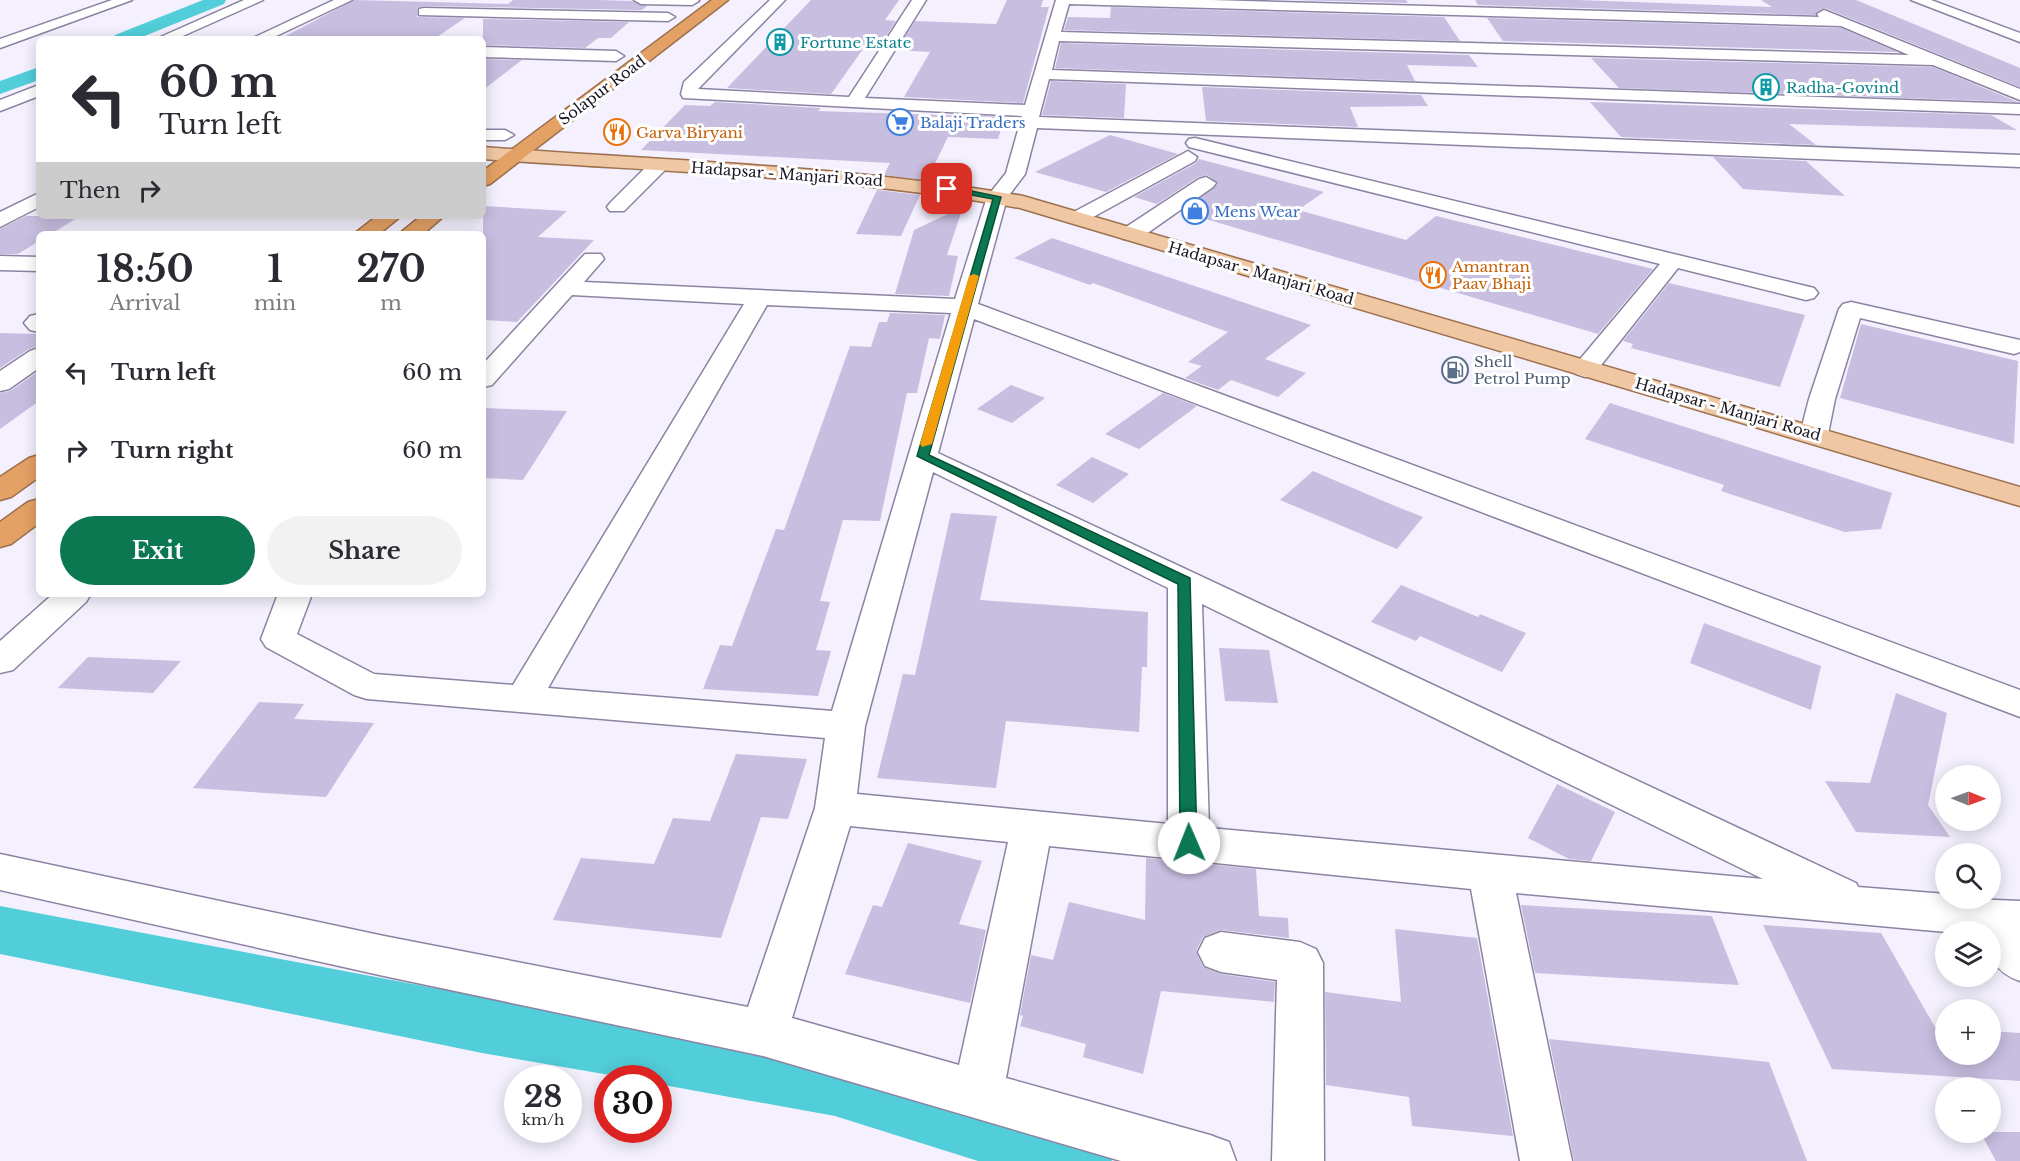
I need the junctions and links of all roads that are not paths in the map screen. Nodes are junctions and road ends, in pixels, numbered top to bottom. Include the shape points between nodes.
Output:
1 (125, 0) edge
2 (256, 0) edge
3 (345, 0) edge
4 (641, 0) edge
5 (721, 0) edge
6 (778, 0) edge
7 (919, 0) edge
8 (1065, 0) edge
9 (1918, 0) edge
10 (692, 1) edge
11 (1800, 4) dead end
12 (424, 12) dead end
13 (668, 17) junction
14 (1843, 22) junction
15 (171, 36) edge
16 (265, 36) edge
17 (1053, 36) junction
18 (2020, 38) edge
19 (0, 44) edge
20 (486, 52) edge
21 (616, 56) junction
22 (1935, 60) junction
23 (486, 67) edge
24 (594, 71) joint
25 (1043, 74) junction
26 (36, 91) edge
27 (2020, 95) edge
28 (853, 103) junction
29 (0, 106) edge
30 (2020, 109) edge
31 (1031, 116) junction
32 (1126, 126) junction
33 (486, 136) edge
34 (512, 140) junction
35 (486, 151) edge
36 (1188, 157) dead end
37 (1976, 159) junction
38 (2020, 161) edge
39 (659, 165) junction
40 (486, 176) edge
41 (2011, 181) dead end
42 (1206, 183) dead end
43 (997, 197) junction
44 (36, 201) edge
45 (617, 207) dead end
46 (1077, 218) junction
47 (387, 219) edge
48 (430, 219) edge
49 (0, 221) edge
50 (369, 231) edge
51 (414, 231) edge
52 (1131, 234) junction
53 (593, 259) dead end
54 (0, 263) edge
55 (36, 264) edge
56 (1667, 269) dead end
57 (566, 288) junction
58 (1806, 293) dead end
59 (760, 297) junction
60 (965, 307) junction
61 (2014, 346) dead end
62 (36, 358) edge
63 (1585, 369) junction
64 (486, 376) edge
65 (0, 383) edge
66 (1814, 434) junction
67 (922, 456) junction
68 (36, 466) edge
69 (0, 491) edge
70 (2020, 497) edge
71 (36, 510) edge
72 (0, 537) edge
73 (1185, 582) junction
74 (71, 597) edge
75 (294, 597) edge
76 (0, 661) edge
77 (523, 699) junction
78 (2020, 704) edge
79 (846, 726) junction
80 (835, 808) junction
81 (1032, 827) junction
82 (1189, 843) junction
83 (0, 872) edge
84 (1490, 873) junction
85 (1859, 904) junction
86 (2006, 919) edge
87 (1221, 952) dead end
88 (2020, 961) edge
89 (763, 1033) junction
90 (978, 1095) junction
91 (1210, 1161) edge
92 (1299, 1161) edge
93 (1546, 1161) edge

1 - 19 street
2 - 15 street
3 - 16 street
4 - 10 street
5 - 34 highway, Solapur Road
6 - 28 street via 690,85 689,94
7 - 28 street
8 - 14 street
8 - 17 street
9 - 18 street
10 - 13 highway, Solapur Road
11 - 14 street
12 - 13 street
13 - 21 highway, Solapur Road
14 - 22 street
17 - 22 street
17 - 25 street
20 - 21 street
21 - 24 highway, Solapur Road
22 - 27 street
23 - 24 street
25 - 30 street
25 - 31 street
26 - 29 street
28 - 31 street
31 - 32 street
31 - 43 street via 1015,174
32 - 37 street
32 - 58 street
33 - 34 street
34 - 35 main road, Hadapsar - Manjari Road
34 - 39 main road, Hadapsar - Manjari Road
34 - 40 highway, Solapur Road
36 - 46 street
37 - 38 street
37 - 41 street
39 - 43 main road, Hadapsar - Manjari Road via 893,182
39 - 45 street
42 - 52 street
43 - 46 main road, Hadapsar - Manjari Road
43 - 60 street
44 - 49 street
46 - 52 main road, Hadapsar - Manjari Road
47 - 50 highway
48 - 51 highway
52 - 63 main road, Hadapsar - Manjari Road
53 - 57 street
54 - 55 street
56 - 63 street
57 - 59 street
57 - 64 street
59 - 60 street
59 - 77 street
60 - 67 street
60 - 78 street
61 - 66 street via 1851,309
62 - 65 street
63 - 66 main road, Hadapsar - Manjari Road
66 - 70 main road, Hadapsar - Manjari Road
67 - 73 street
67 - 79 street
68 - 69 highway
71 - 72 highway
73 - 82 street
73 - 85 street
74 - 76 street
75 - 77 street via 278,639 367,686
77 - 79 street
79 - 80 street
80 - 81 street
80 - 89 street
81 - 82 street
81 - 90 street
82 - 84 street
83 - 89 street
84 - 85 street
84 - 93 street
85 - 86 street
86 - 88 street
87 - 92 street via 1300,963
89 - 90 street
90 - 91 street

